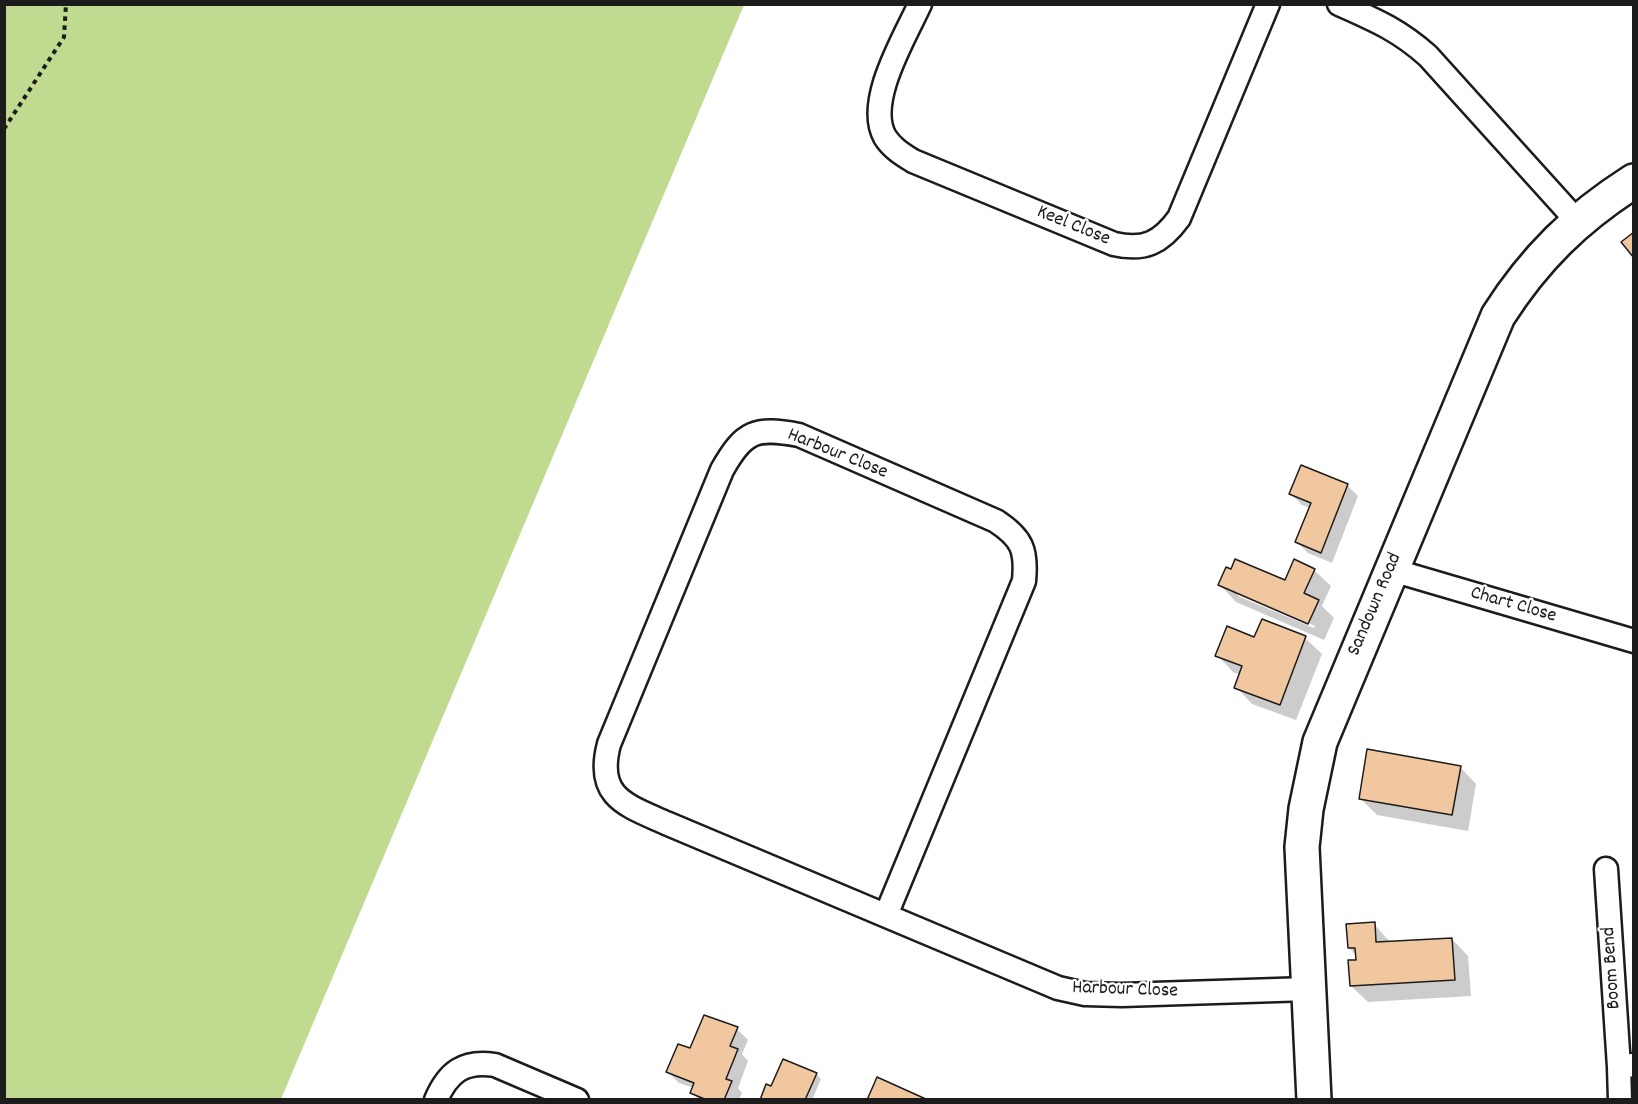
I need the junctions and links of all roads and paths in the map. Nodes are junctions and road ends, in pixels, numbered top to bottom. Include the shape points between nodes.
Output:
1 (66, 4) edge
2 (920, 4) edge
3 (1268, 4) edge
4 (1339, 4) edge
5 (4, 129) edge
6 (1634, 181) edge
7 (1577, 221) junction
8 (1392, 570) junction
9 (1634, 641) edge
10 (1606, 869) dead end
11 (886, 915) junction
12 (1308, 989) junction
13 (1626, 1066) edge
14 (436, 1100) edge
15 (577, 1100) edge
16 (1314, 1100) edge
17 (1620, 1100) edge

1 - 5 path via 64,37
2 - 3 street, Keel Close via 880,102 880,122 895,150 913,161 1129,248 1152,243 1179,218
4 - 7 street via 1386,24 1428,56
6 - 7 street, Sandown Road
7 - 8 street, Sandown Road via 1534,265 1498,315
8 - 9 street, Chart Close
8 - 12 street, Sandown Road via 1330,715 1312,771 1302,847
10 - 13 street, Boom Bend
11 - 11 street, Harbour Close via 621,802 608,783 605,759 609,744 722,470 735,447 755,433 799,435 996,521 1017,538 1023,549 1024,581
11 - 12 street, Harbour Close via 1047,983 1085,994
12 - 16 street, Sandown Road
13 - 17 street, Boom Bend
14 - 15 street via 443,1084 457,1070 484,1063

